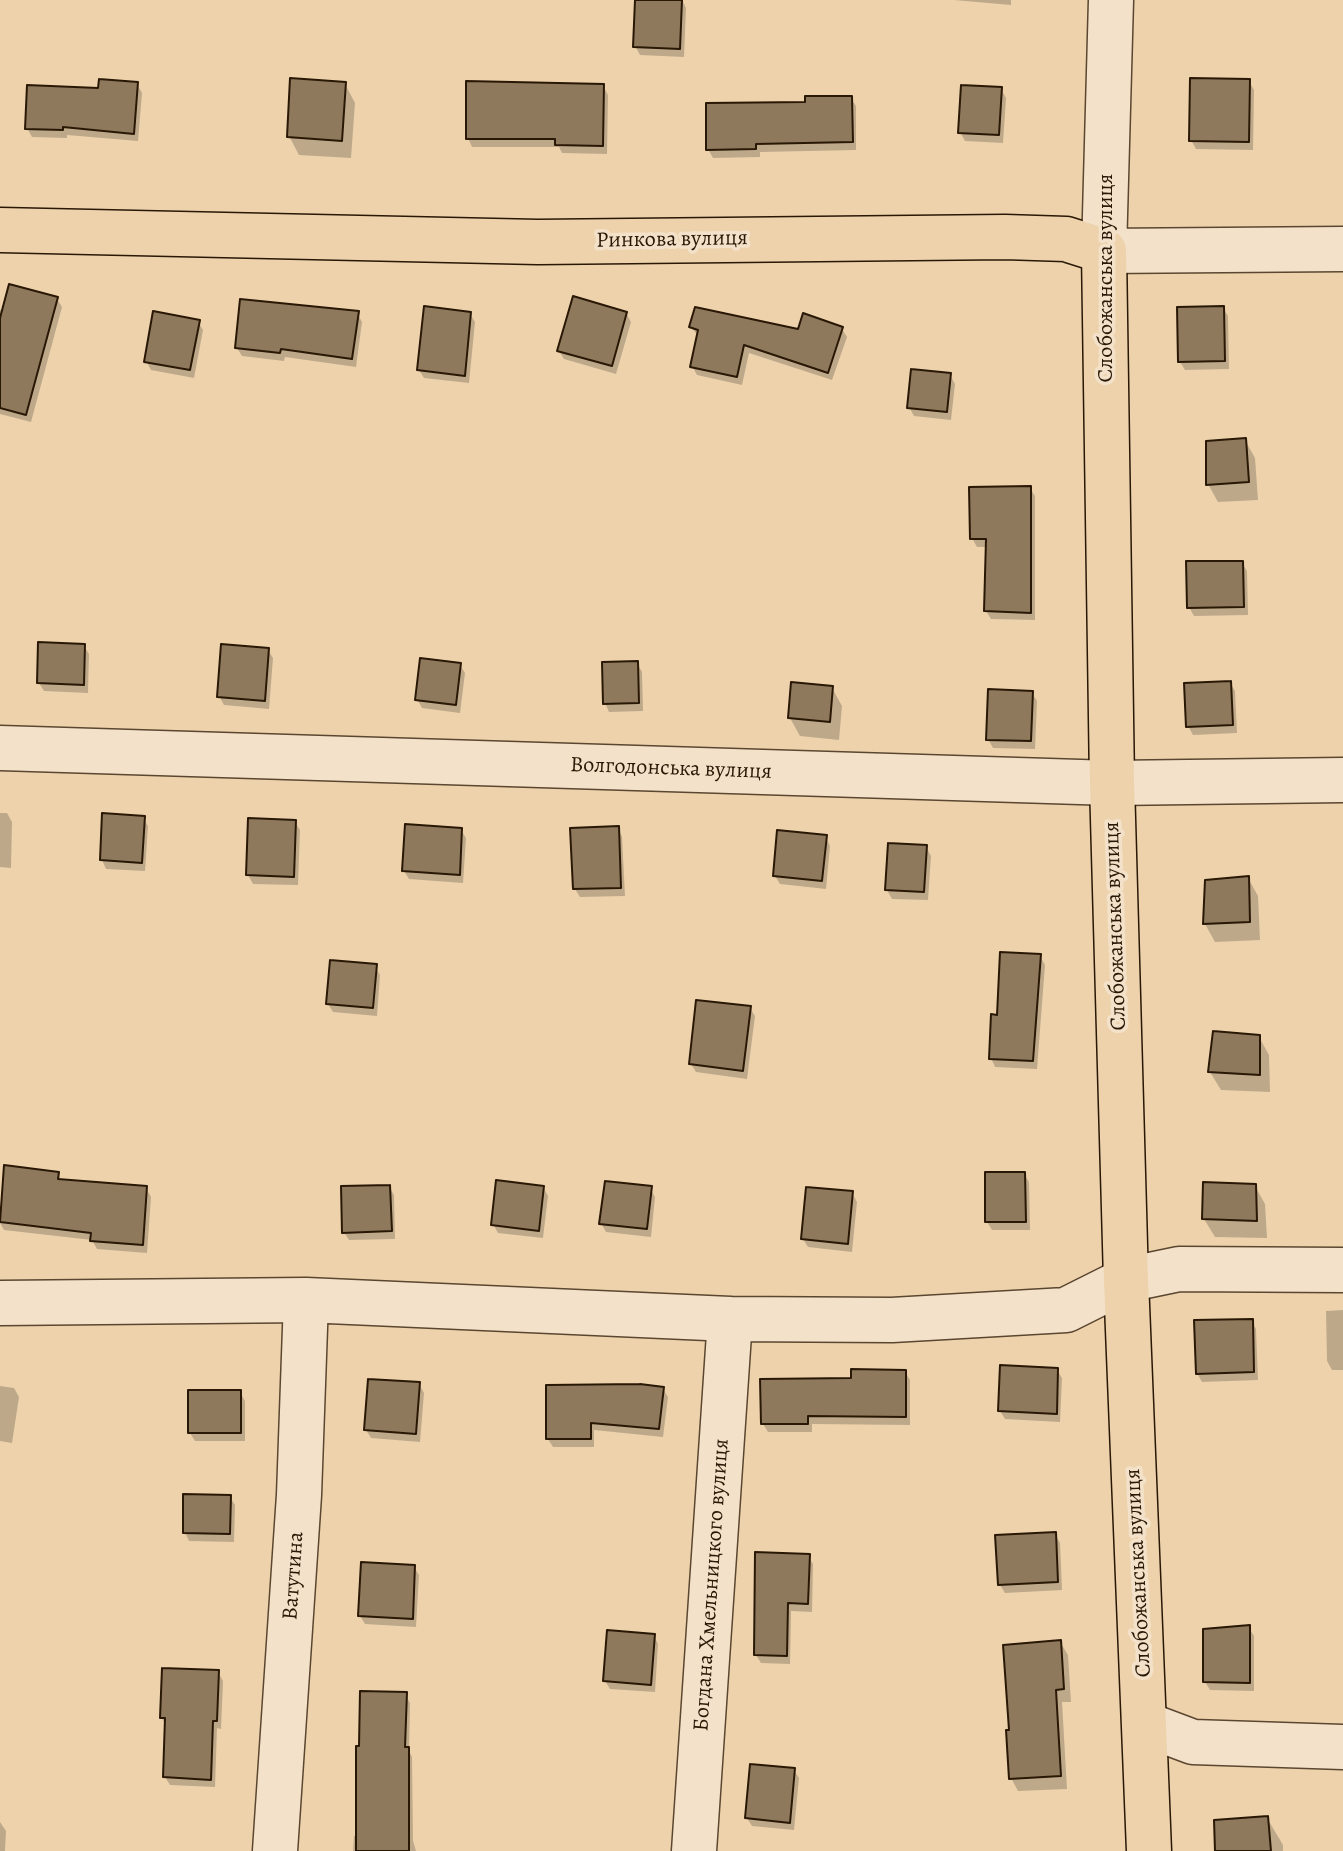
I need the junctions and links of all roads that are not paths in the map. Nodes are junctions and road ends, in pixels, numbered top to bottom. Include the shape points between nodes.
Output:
1 (1111, 0) edge
2 (0, 230) edge
3 (1343, 249) edge
4 (1104, 251) junction
5 (0, 748) edge
6 (1343, 780) edge
7 (1112, 783) junction
8 (1343, 1270) edge
9 (1126, 1280) junction
10 (306, 1300) junction
11 (0, 1303) edge
12 (730, 1319) junction
13 (1145, 1724) junction
14 (1343, 1747) edge
15 (275, 1851) edge
16 (694, 1851) edge
17 (1149, 1851) edge

1 - 4 street, Слобожанська вулиця
2 - 4 main road, Ринкова вулиця via 538,242 1005,237 1066,239
3 - 4 street, Ринкова вулиця
4 - 7 main road, Слобожанська вулиця
5 - 7 street, Волгодонська вулиця
6 - 7 street, Волгодонська вулиця
7 - 9 main road, Слобожанська вулиця
8 - 9 street via 1179,1269
9 - 12 street via 1066,1310 892,1320
9 - 13 main road, Слобожанська вулиця
10 - 11 street
10 - 12 street
10 - 15 street, Ватутина
12 - 16 street, Богдана Хмельницкого вулиця
13 - 14 street via 1193,1742
13 - 17 main road, Слобожанська вулиця

